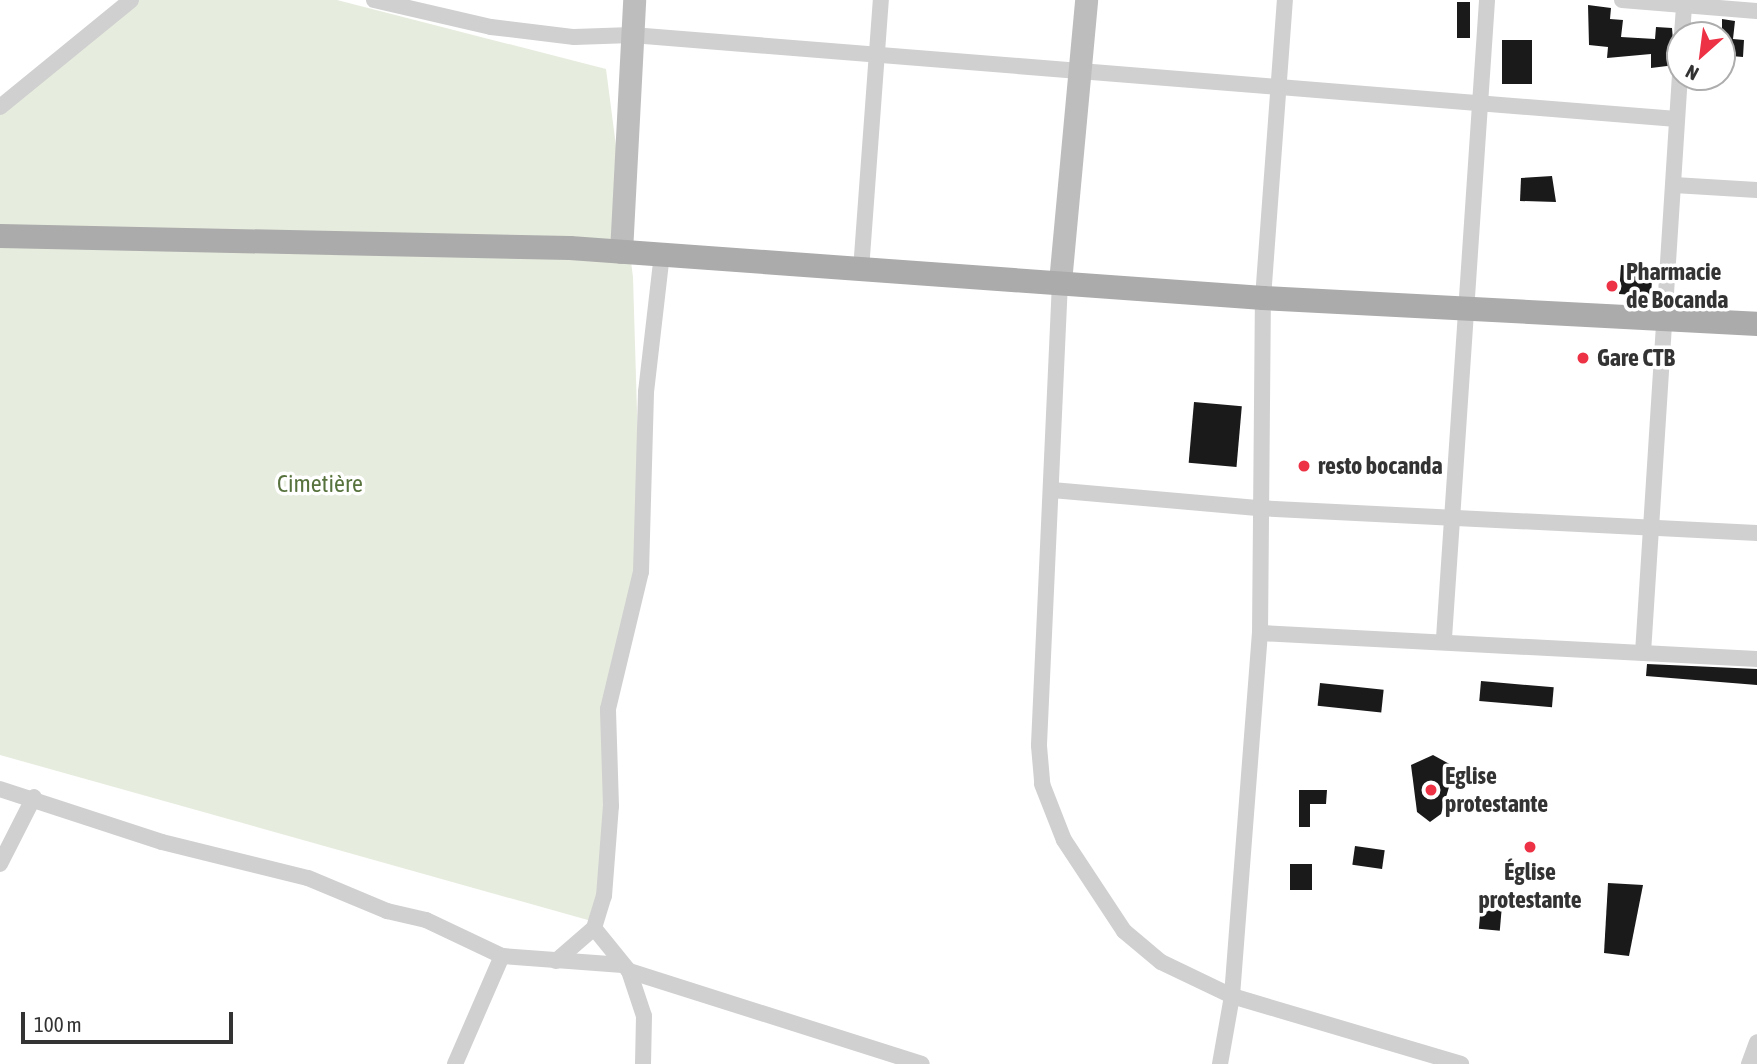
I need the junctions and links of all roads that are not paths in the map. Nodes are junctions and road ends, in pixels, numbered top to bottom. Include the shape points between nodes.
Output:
1 (131, 0) edge
2 (374, 0) edge
3 (634, 0) edge
4 (881, 0) edge
5 (1086, 0) edge
6 (1285, 0) edge
7 (1487, 0) edge
8 (1622, 0) edge
9 (1684, 6) junction
10 (1757, 11) edge
11 (1683, 21) edge
12 (632, 35) junction
13 (877, 58) junction
14 (1081, 72) junction
15 (1279, 89) junction
16 (1679, 91) edge
17 (0, 107) edge
18 (1481, 107) junction
19 (1677, 119) junction
20 (1674, 185) junction
21 (1757, 190) edge
22 (0, 236) edge
23 (621, 252) junction
24 (662, 254) junction
25 (861, 270) junction
26 (1060, 282) junction
27 (1263, 298) junction
28 (1468, 310) junction
29 (1666, 319) junction
30 (1757, 324) edge
31 (1052, 490) junction
32 (1257, 508) junction
33 (1456, 519) junction
34 (1654, 530) junction
35 (1757, 533) edge
36 (1260, 633) junction
37 (1444, 638) junction
38 (1643, 653) junction
39 (1757, 659) edge
40 (0, 789) edge
41 (34, 797) junction
42 (0, 861) edge
43 (594, 928) junction
44 (502, 956) junction
45 (556, 961) junction
46 (626, 968) junction
47 (1232, 996) junction
48 (1757, 1042) edge
49 (455, 1064) edge
50 (643, 1064) edge
51 (922, 1064) edge
52 (1220, 1064) edge
53 (1461, 1064) edge
54 (1749, 1064) edge

1 - 17 street
2 - 12 street via 491,27 574,37
3 - 12 street
4 - 13 street
5 - 14 street
6 - 15 street
7 - 18 street
8 - 9 street
9 - 10 street
9 - 11 street
12 - 13 street
12 - 23 street
13 - 14 street
13 - 25 street
14 - 15 street
14 - 26 street
15 - 18 street
15 - 27 street
16 - 19 street
18 - 19 street
18 - 28 street
19 - 20 street
20 - 21 street
20 - 29 street
22 - 23 main road
23 - 24 main road
24 - 25 main road
24 - 43 street via 646,391 641,572 608,709 610,848
25 - 26 main road
26 - 27 main road
26 - 31 street
27 - 28 main road
27 - 32 street
28 - 29 main road
28 - 33 street
29 - 30 main road
29 - 34 street
31 - 32 street
31 - 47 street via 1040,746 1049,809 1135,944
32 - 33 street
32 - 36 street
33 - 34 street
33 - 37 street
34 - 35 street
34 - 38 street
36 - 37 street
36 - 47 street
37 - 38 street
38 - 39 street
40 - 41 street
41 - 42 street
41 - 44 street via 162,842 308,878 387,911 426,920
43 - 45 street
43 - 46 street
44 - 45 street
44 - 49 street
45 - 46 street
46 - 50 street via 644,1016
46 - 51 street
47 - 52 street
47 - 53 street
48 - 54 street

